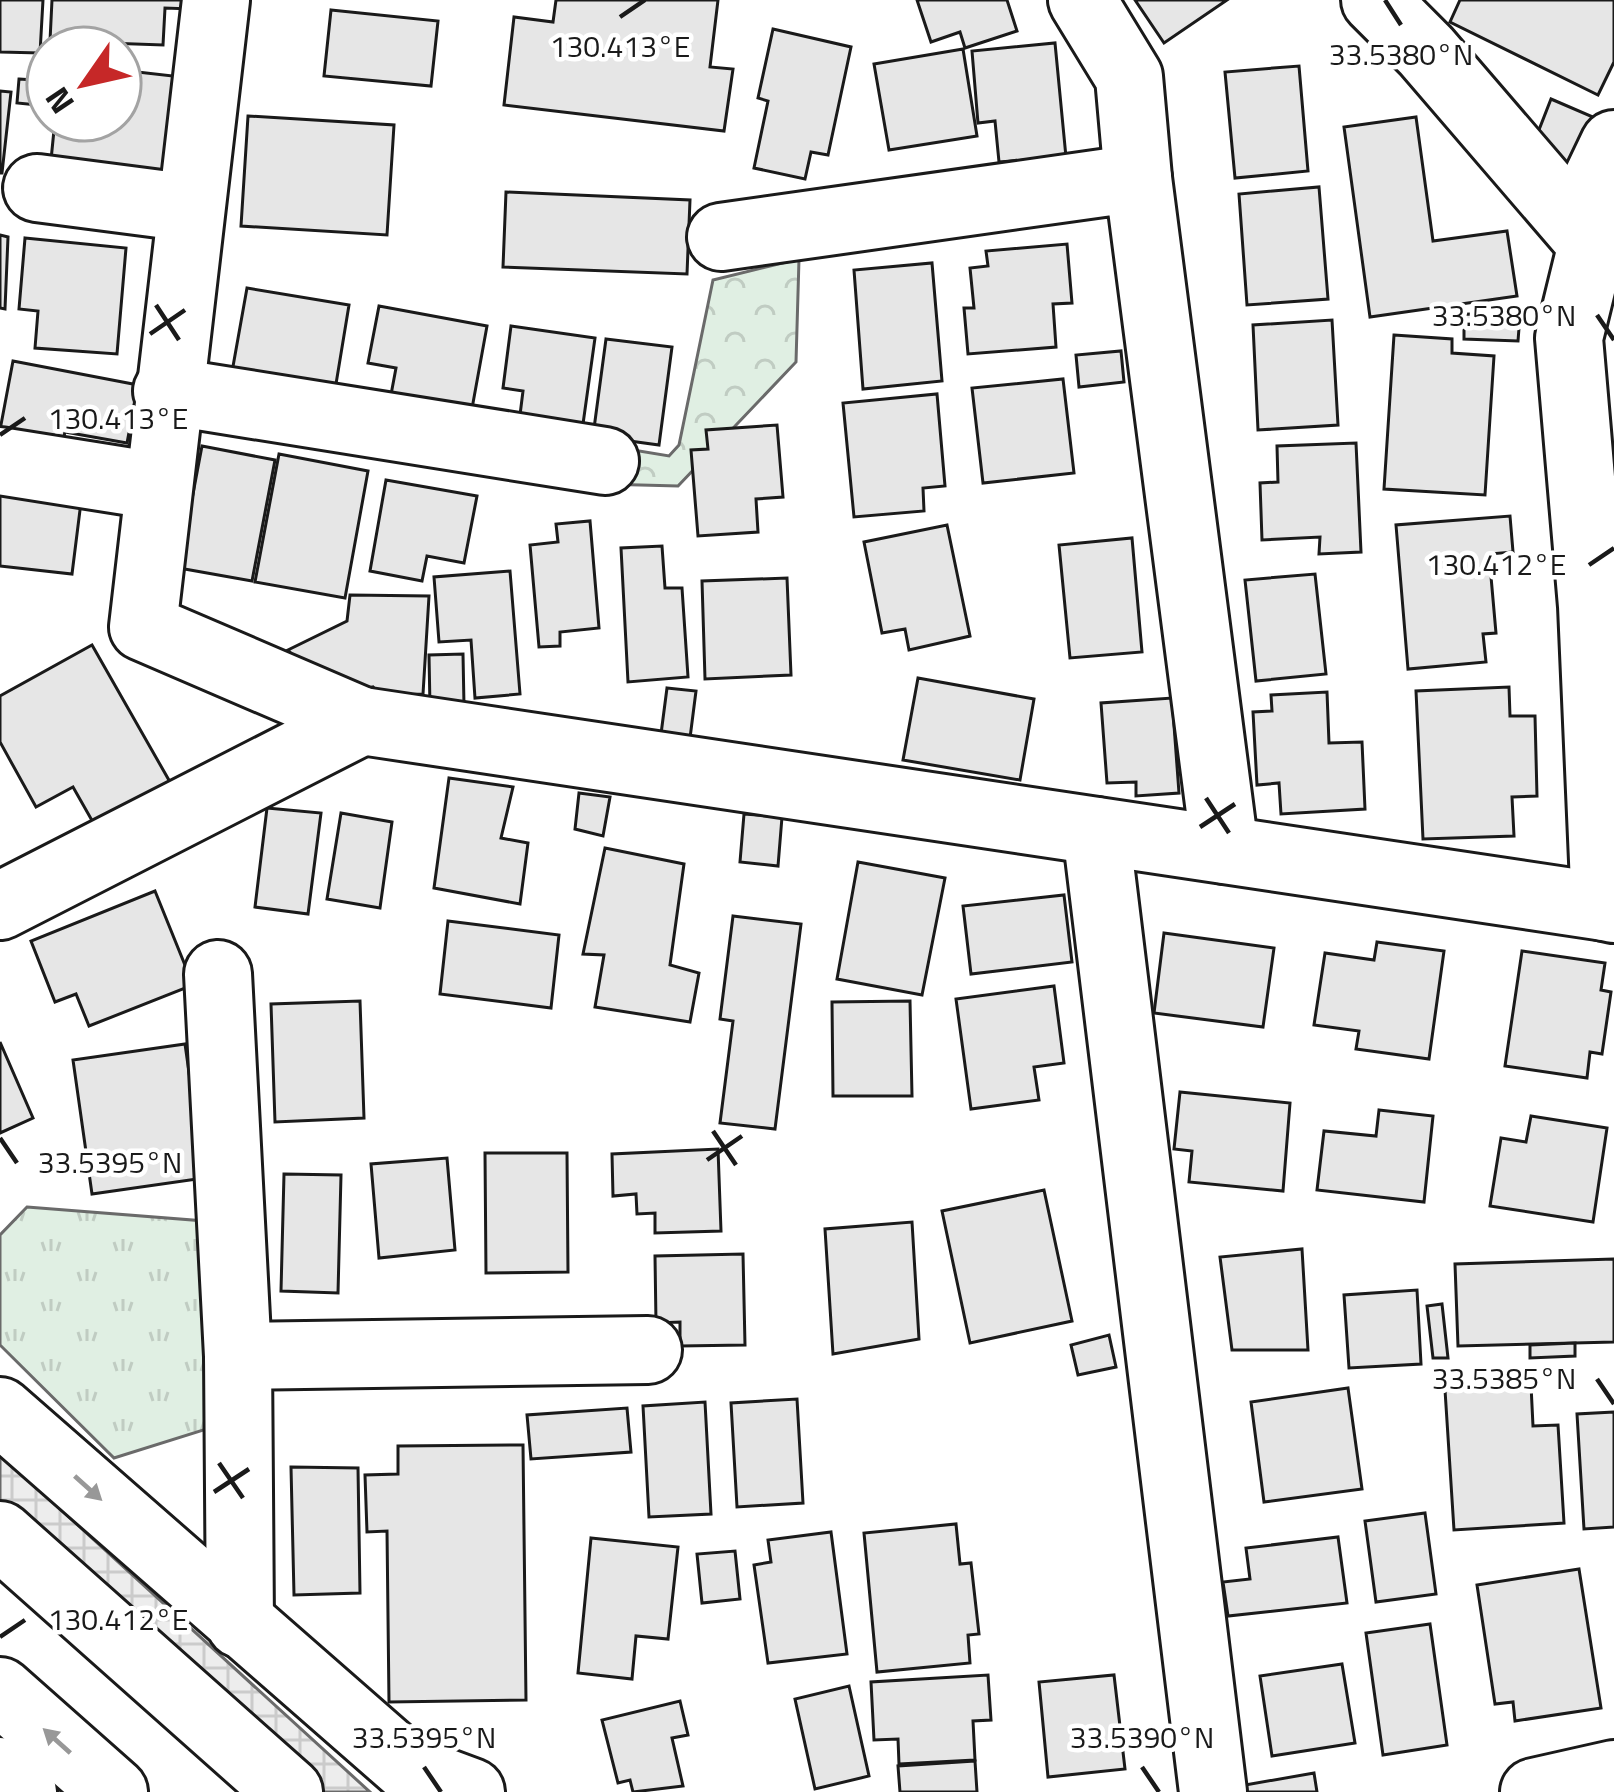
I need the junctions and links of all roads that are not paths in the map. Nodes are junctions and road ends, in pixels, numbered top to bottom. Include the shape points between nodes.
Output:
1 (216, 0) edge
2 (1082, 0) edge
3 (1375, 0) edge
4 (1614, 144) edge
5 (1138, 178) junction
6 (37, 188) dead end
7 (190, 208) junction
8 (721, 237) dead end
9 (1603, 257) edge
10 (167, 391) junction
11 (0, 460) edge
12 (605, 461) dead end
13 (158, 486) junction
14 (362, 721) junction
15 (1096, 831) junction
16 (1225, 850) junction
17 (0, 906) edge
18 (1610, 908) edge
19 (218, 974) dead end
20 (648, 1350) dead end
21 (238, 1356) junction
22 (0, 1411) edge
23 (0, 1535) edge
24 (0, 1569) edge
25 (240, 1624) junction
26 (0, 1690) edge
27 (0, 1772) edge
28 (1614, 1774) edge
29 (23, 1792) edge
30 (114, 1792) edge
31 (247, 1792) edge
32 (289, 1792) edge
33 (471, 1792) edge
34 (1213, 1792) edge
35 (1534, 1792) edge

1 - 7 main road
2 - 5 main road via 1130,77
3 - 9 main road
4 - 9 main road via 1592,190
5 - 8 main road
5 - 16 main road
6 - 7 main road
7 - 10 main road
9 - 18 main road via 1569,338
10 - 12 main road
10 - 13 main road
11 - 13 main road
13 - 14 main road via 143,627
14 - 15 main road
14 - 17 main road
15 - 16 main road
15 - 34 main road
16 - 18 main road
19 - 21 main road
20 - 21 main road
21 - 25 main road
22 -> 25 main road
23 - 32 main road
24 - 31 main road
25 - 33 main road via 409,1769
30 -> 26 main road
27 - 29 main road
28 - 35 main road

